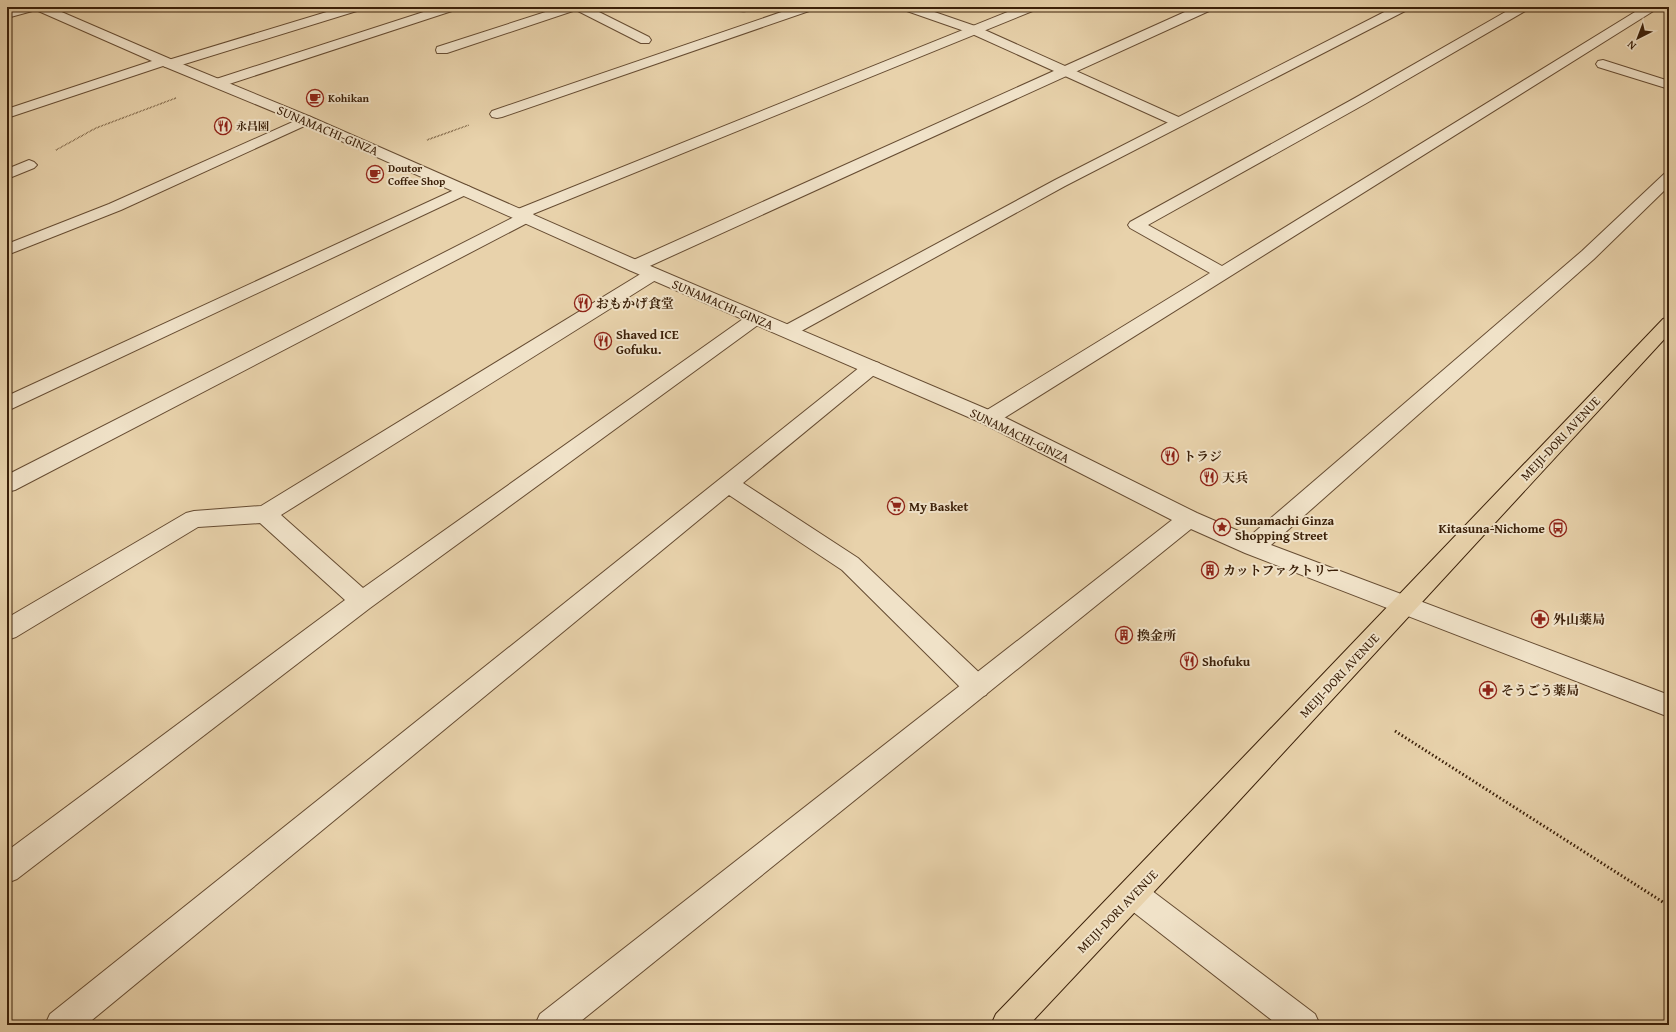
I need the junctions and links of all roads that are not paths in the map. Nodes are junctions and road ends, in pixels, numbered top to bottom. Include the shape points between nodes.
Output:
1 (32, 7) edge
2 (40, 7) edge
3 (356, 7) edge
4 (451, 7) edge
5 (573, 7) edge
6 (580, 7) edge
7 (808, 7) edge
8 (908, 7) edge
9 (1031, 7) edge
10 (1202, 7) edge
11 (1403, 7) edge
12 (1523, 7) edge
13 (1651, 7) edge
14 (7, 14) edge
15 (974, 30) junction
16 (645, 40) dead end
17 (442, 50) dead end
18 (167, 62) junction
19 (1603, 64) dead end
20 (1064, 71) junction
21 (218, 83) junction
22 (1669, 85) edge
23 (7, 114) edge
24 (498, 114) road end
25 (306, 120) junction
26 (1178, 122) junction
27 (29, 165) road end
28 (7, 174) edge
29 (1669, 177) edge
30 (465, 190) junction
31 (523, 216) junction
32 (7, 250) edge
33 (635, 266) junction
34 (1222, 273) junction
35 (653, 274) junction
36 (756, 318) junction
37 (1669, 323) edge
38 (788, 331) junction
39 (872, 367) junction
40 (7, 404) edge
41 (988, 418) junction
42 (7, 484) edge
43 (729, 484) junction
44 (265, 514) junction
45 (1189, 520) junction
46 (1253, 547) junction
47 (362, 601) junction
48 (1405, 605) junction
49 (7, 630) edge
50 (977, 687) junction
51 (1669, 706) edge
52 (7, 869) edge
53 (1133, 894) junction
54 (61, 1025) edge
55 (551, 1025) edge
56 (1007, 1025) edge
57 (1304, 1025) edge

1 - 14 street
2 - 18 street, SUNAMACHI-GINZA
3 - 18 street
4 - 21 street
5 - 17 street
6 - 16 street
7 - 24 street
8 - 15 street
9 - 15 street
10 - 20 street via 1205,8
11 - 26 street
12 - 34 street via 1360,101 1136,224
13 - 34 street
15 - 20 street
15 - 31 street
18 - 21 street, SUNAMACHI-GINZA
18 - 23 street
19 - 22 street
20 - 26 street
20 - 33 street
21 - 25 street, SUNAMACHI-GINZA
25 - 30 street, SUNAMACHI-GINZA
25 - 32 street via 115,207
26 - 38 street
27 - 28 street
29 - 46 street via 1588,255
30 - 31 street, SUNAMACHI-GINZA
30 - 40 street
31 - 33 street, SUNAMACHI-GINZA
31 - 42 street
33 - 35 street, SUNAMACHI-GINZA
34 - 41 street
35 - 36 street, SUNAMACHI-GINZA
35 - 44 street
36 - 38 street, SUNAMACHI-GINZA
36 - 47 street
37 - 48 main road, MEIJI-DORI AVENUE
38 - 39 street, SUNAMACHI-GINZA
39 - 41 street, SUNAMACHI-GINZA
39 - 43 street
41 - 45 street, SUNAMACHI-GINZA
43 - 50 street via 850,564
43 - 54 street
44 - 47 street
44 - 49 street via 194,519
45 - 46 street, SUNAMACHI-GINZA
45 - 50 street
46 - 48 street, SUNAMACHI-GINZA
47 - 52 street
48 - 51 street, SUNAMACHI-GINZA
48 - 53 main road, MEIJI-DORI AVENUE
50 - 55 street
53 - 56 main road, MEIJI-DORI AVENUE
53 - 57 street

